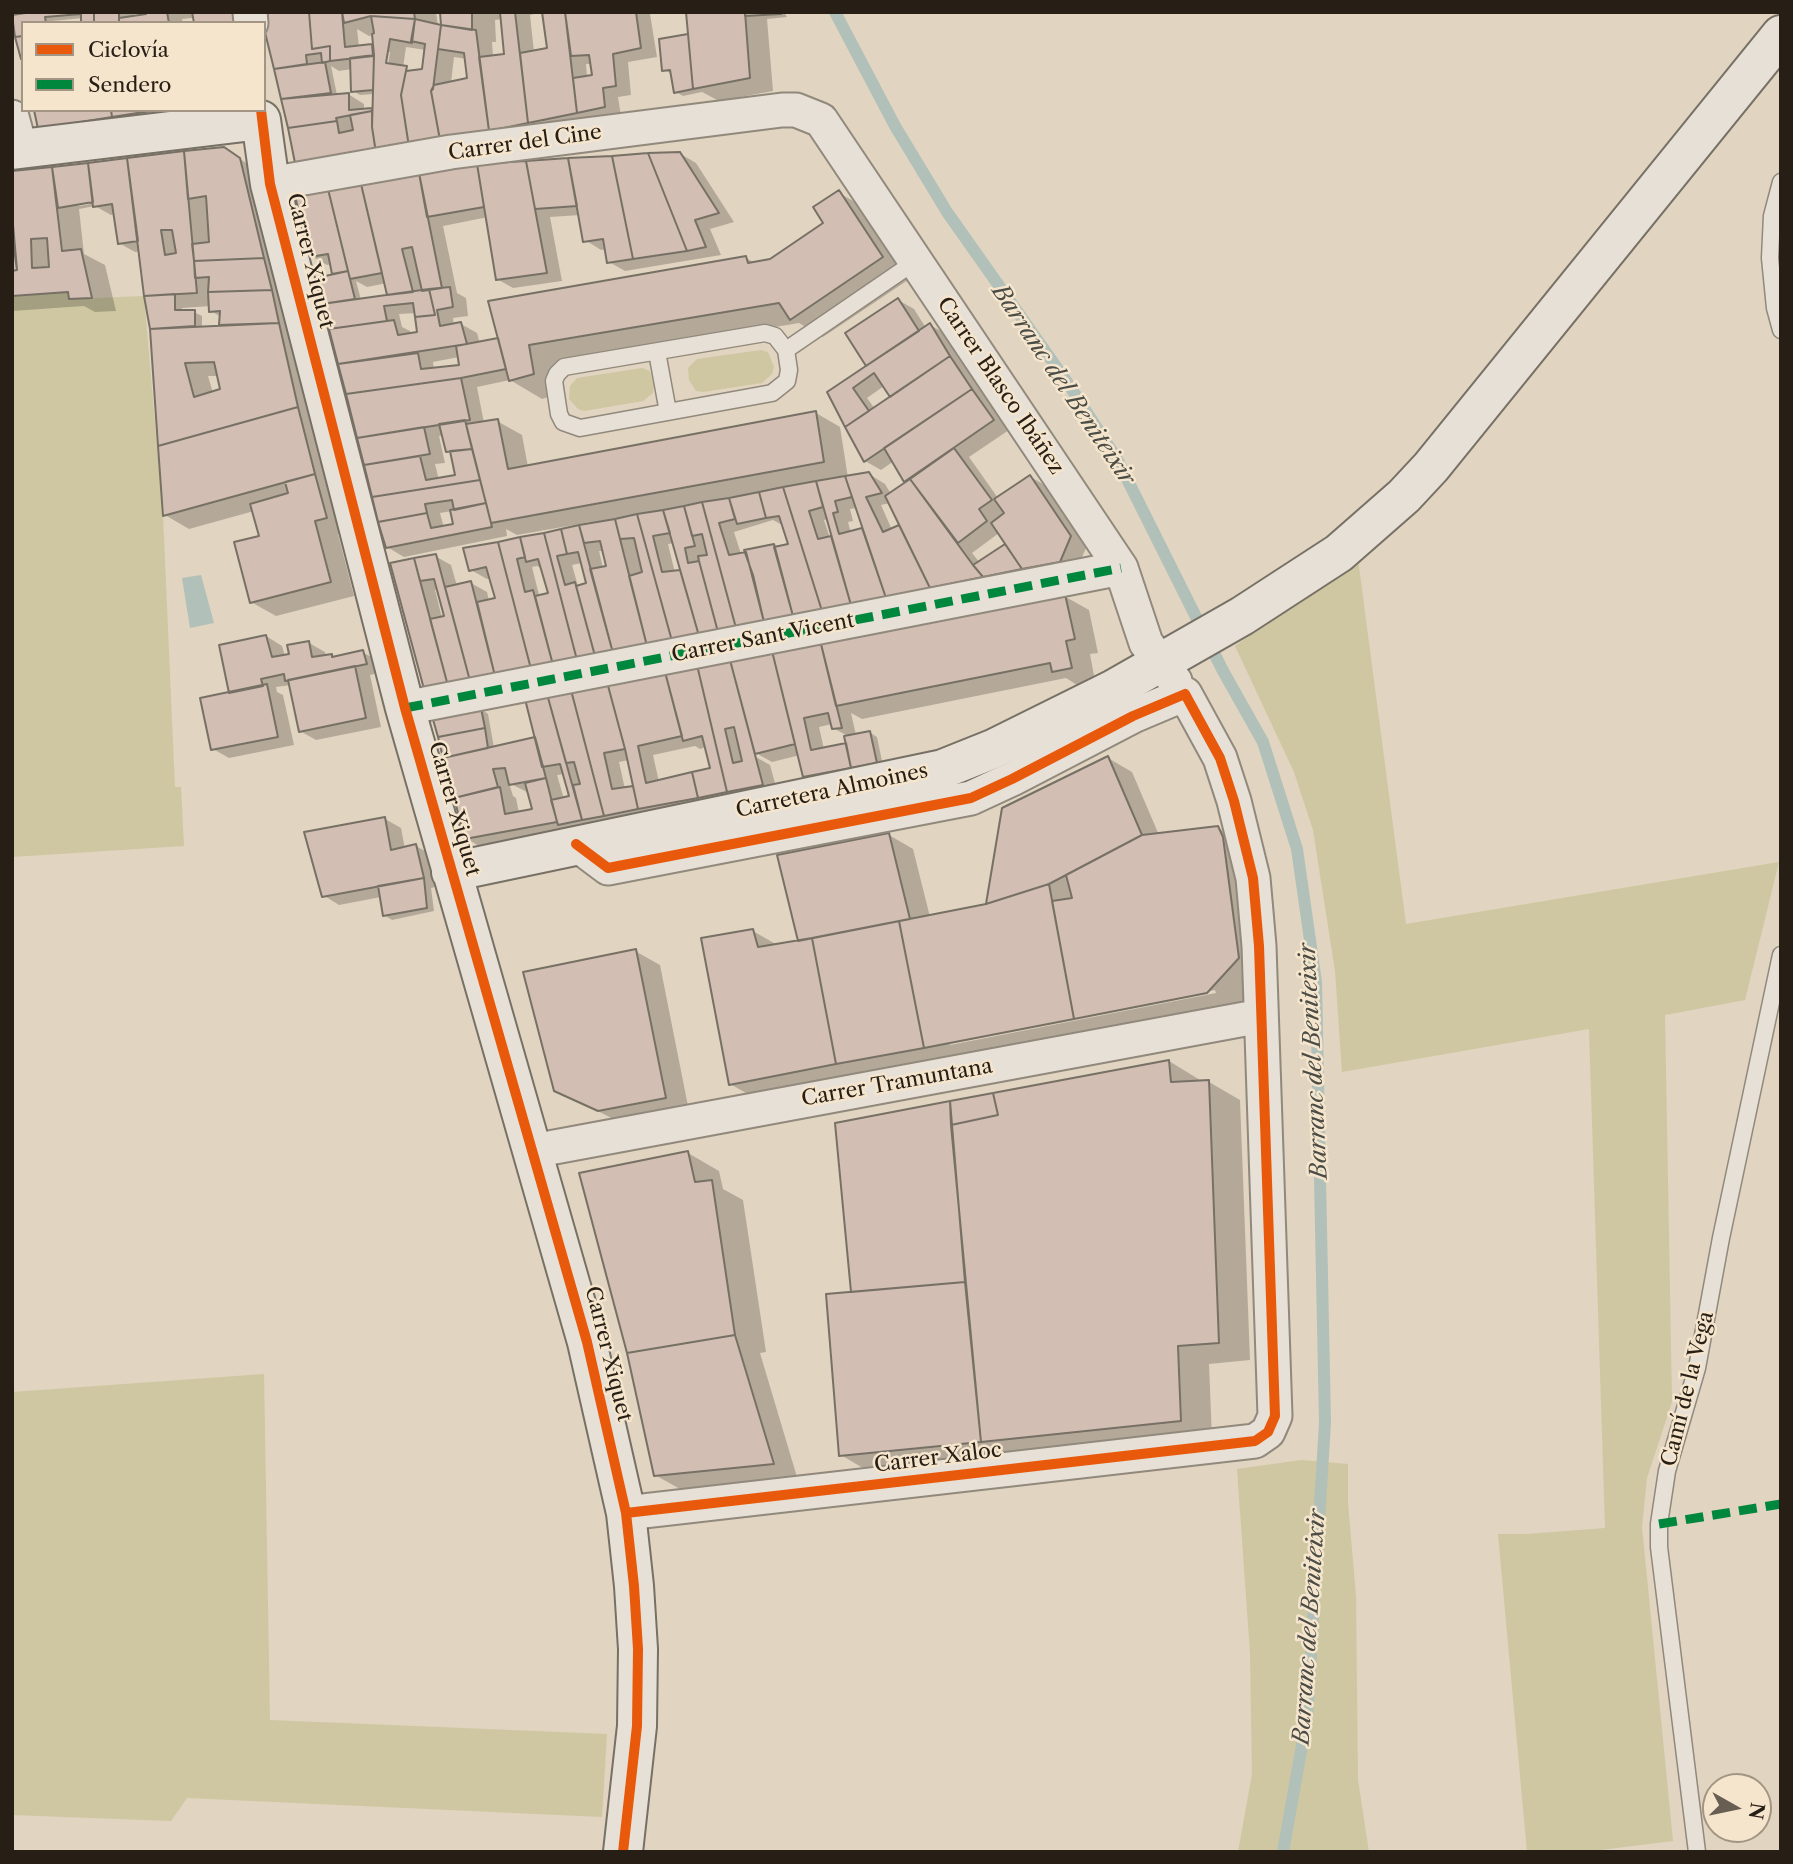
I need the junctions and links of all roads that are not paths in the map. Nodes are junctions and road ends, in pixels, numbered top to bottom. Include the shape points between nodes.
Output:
1 (1781, 35) edge
2 (782, 110) joint
3 (261, 115) edge
4 (15, 139) edge
5 (1781, 182) edge
6 (270, 184) junction
7 (916, 261) junction
8 (1781, 330) edge
9 (786, 350) junction
10 (657, 352) junction
11 (668, 412) junction
12 (1121, 568) junction
13 (1174, 653) junction
14 (1185, 694) junction
15 (405, 708) junction
16 (576, 844) junction
17 (451, 872) junction
18 (1781, 955) edge
19 (1261, 1016) junction
20 (533, 1151) junction
21 (1255, 1441) joint
22 (626, 1513) junction
23 (623, 1852) edge
24 (1697, 1852) edge

1 - 13 street, Carretera Almoines via 1404,496 1339,553 1242,616
2 - 6 street, Carrer del Cine via 451,152
2 - 7 street, Carrer Blasco Ibáñez via 821,120
3 - 4 street
3 - 6 street, Carrer Xiquet
5 - 8 lane via 1772,216 1770,258
6 - 15 street, Carrer Xiquet
7 - 9 lane
7 - 12 street, Carrer Blasco Ibáñez
9 - 10 lane via 775,336 765,333
9 - 11 lane via 786,381 772,393
10 - 11 lane
10 - 11 lane via 564,367 554,382 556,399 563,422 580,428
12 - 13 street, Carrer Blasco Ibáñez via 1146,643
12 - 15 street, Carrer Sant Vicent
13 - 14 street, Carrer Blasco Ibáñez
13 - 16 street, Carretera Almoines via 1114,689 943,769
14 - 16 street via 971,798 608,868
14 - 19 street, Carrer Blasco Ibáñez via 1220,758 1253,878
15 - 17 street, Carrer Xiquet
16 - 17 street, Carretera Almoines
17 - 20 street, Carrer Xiquet
18 - 24 lane, Camí de la Vega via 1697,1368 1667,1471 1659,1524
19 - 20 street, Carrer Tramuntana
19 - 21 street, Carrer Blasco Ibáñez via 1275,1416 1268,1432
20 - 22 street, Carrer Xiquet via 587,1342
21 - 22 street, Carrer Xaloc
22 - 23 street, Carrer Xiquet via 638,1649 637,1726

